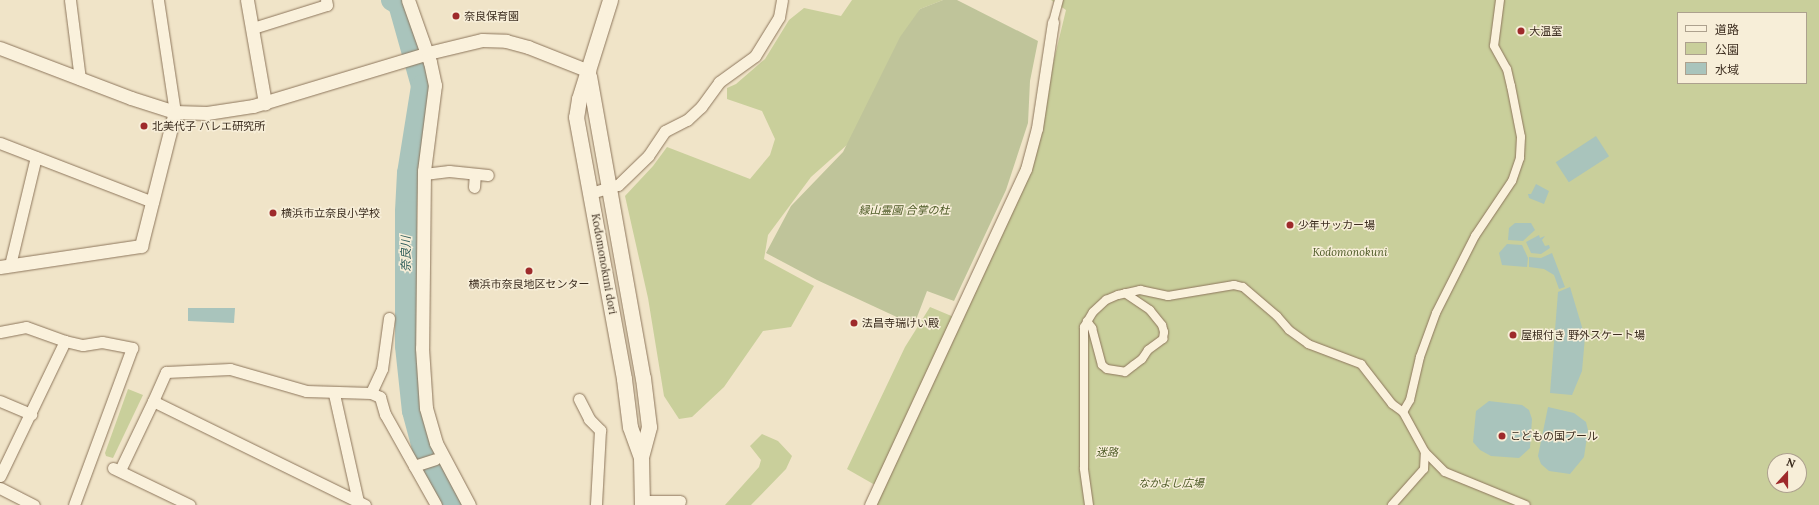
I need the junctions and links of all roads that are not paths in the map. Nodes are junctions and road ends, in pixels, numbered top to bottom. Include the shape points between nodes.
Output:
1 (70, 0) edge
2 (158, 0) edge
3 (247, 0) edge
4 (326, 0) edge
5 (408, 0) edge
6 (610, 0) edge
7 (782, 0) edge
8 (1059, 0) edge
9 (1500, 0) edge
10 (1053, 22) joint
11 (253, 28) junction
12 (0, 48) edge
13 (425, 54) junction
14 (589, 71) junction
15 (80, 79) junction
16 (265, 103) junction
17 (174, 112) junction
18 (0, 143) edge
19 (36, 157) junction
20 (424, 174) junction
21 (475, 174) junction
22 (488, 175) dead end
23 (474, 187) dead end
24 (610, 190) junction
25 (591, 193) junction
26 (153, 202) junction
27 (5, 266) edge
28 (1125, 293) junction
29 (389, 318) dead end
30 (1087, 321) junction
31 (0, 332) edge
32 (65, 341) junction
33 (371, 393) junction
34 (334, 394) junction
35 (578, 399) dead end
36 (153, 400) junction
37 (0, 401) edge
38 (1403, 412) junction
39 (31, 414) junction
40 (1425, 452) junction
41 (641, 457) junction
42 (435, 459) dead end
43 (417, 465) junction
44 (0, 476) edge
45 (0, 488) edge
46 (680, 501) dead end
47 (362, 503) edge
48 (642, 503) edge
49 (34, 505) edge
50 (74, 505) edge
51 (190, 505) edge
52 (436, 505) edge
53 (469, 505) edge
54 (596, 505) edge
55 (870, 505) edge
56 (1089, 505) edge
57 (1392, 505) edge
58 (1525, 505) edge

1 - 15 street
2 - 17 street
3 - 11 street
4 - 11 street via 327,5
5 - 13 street
6 - 14 main road, Kodomonokuni dori
7 - 24 street via 779,17 755,56 719,82 701,107 687,120 665,131 648,156 619,185
8 - 10 street
9 - 38 street via 1494,46 1507,70 1511,86 1521,137 1520,158 1512,181 1475,236 1436,313 1420,357 1410,400
10 - 55 street via 1037,128 1026,169
11 - 16 street
12 - 15 street
13 - 14 street via 473,41 490,40 528,47
13 - 16 street
13 - 20 street via 434,74 436,98
14 - 24 main road, Kodomonokuni dori via 591,96
14 - 25 main road, Kodomonokuni dori via 578,99 576,117
15 - 17 street
16 - 17 street via 207,113
17 - 26 street
18 - 19 street
19 - 26 street
19 - 27 street
20 - 21 street via 448,171
20 - 53 street via 422,348 426,408 436,443
21 - 22 street
21 - 23 street
24 - 25 street
24 - 41 main road, Kodomonokuni dori via 644,378 649,427
25 - 41 main road, Kodomonokuni dori via 630,427
26 - 27 street via 141,246
28 - 30 street via 1106,300
28 - 30 street via 1150,310 1162,325 1164,332 1163,339 1148,350 1142,360 1125,372 1106,369 1102,365 1092,328
28 - 38 street via 1140,290 1168,296 1234,285 1243,287 1277,316 1289,330 1308,344 1360,364 1392,404
29 - 33 street via 382,369
30 - 56 street via 1083,350 1084,468
31 - 32 street via 26,327
32 - 39 street
32 - 50 street via 83,344 102,342 132,348 96,461
33 - 34 street
33 - 43 street via 380,397 385,414
34 - 36 street via 306,391 230,369 166,372
34 - 47 street
35 - 54 street via 589,419 600,430
36 - 47 street
36 - 51 street via 116,469
37 - 39 street
38 - 40 street
39 - 44 street
40 - 57 street via 1424,469
40 - 58 street via 1445,472
41 - 48 main road, Kodomonokuni dori
42 - 43 street
43 - 52 street
45 - 49 street
46 - 48 street

